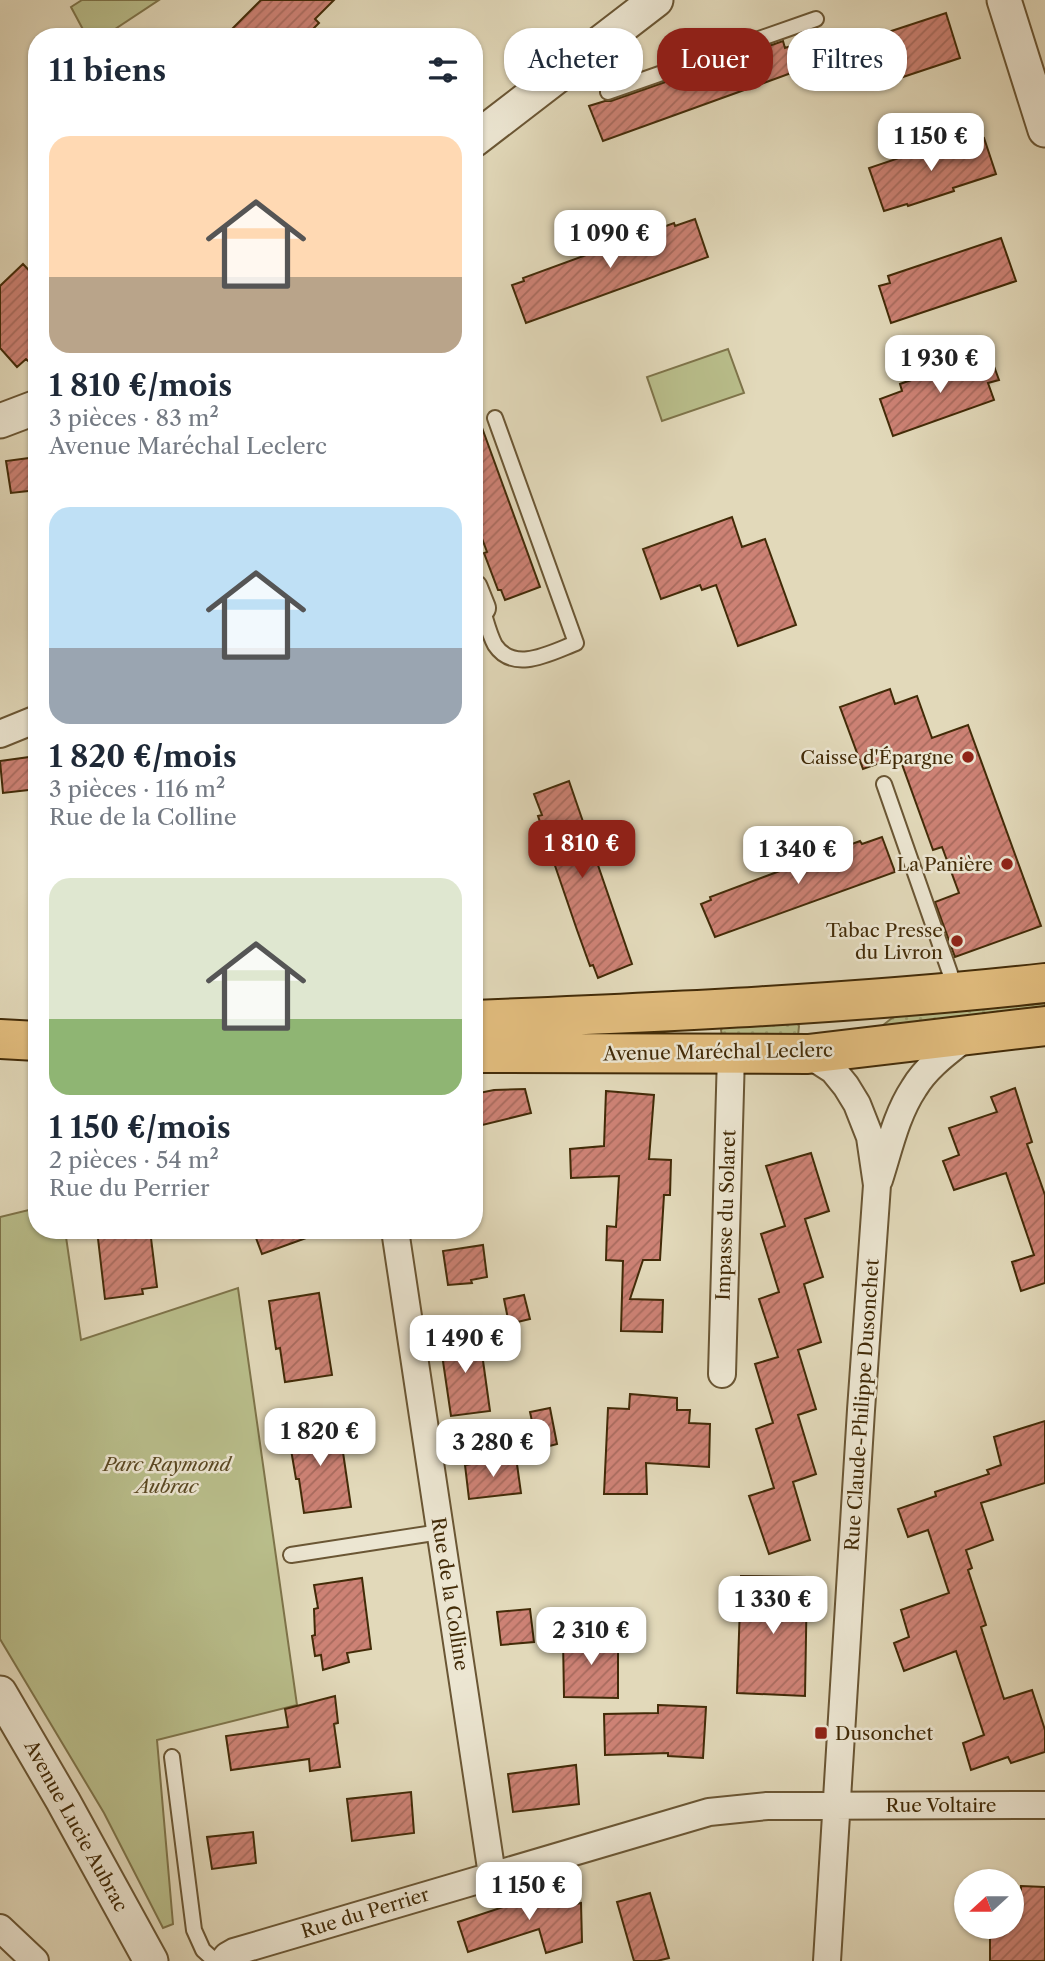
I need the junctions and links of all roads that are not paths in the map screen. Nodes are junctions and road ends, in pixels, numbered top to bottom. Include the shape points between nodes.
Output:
1 (656, 0) edge
2 (1004, 0) edge
3 (816, 19) dead end
4 (608, 92) dead end
5 (1045, 130) edge
6 (483, 133) edge
7 (28, 410) edge
8 (495, 418) dead end
9 (0, 421) edge
10 (483, 612) edge
11 (28, 723) edge
12 (0, 734) edge
13 (884, 784) dead end
14 (1045, 983) edge
15 (952, 993) junction
16 (897, 997) junction
17 (805, 1004) junction
18 (715, 1010) junction
19 (0, 1020) edge
20 (483, 1020) edge
21 (28, 1021) edge
22 (1045, 1026) edge
23 (971, 1033) junction
24 (0, 1039) edge
25 (28, 1041) edge
26 (849, 1050) junction
27 (483, 1053) edge
28 (808, 1054) junction
29 (725, 1055) junction
30 (857, 1104) junction
31 (877, 1185) junction
32 (396, 1239) edge
33 (722, 1374) dead end
34 (440, 1532) junction
35 (291, 1555) dead end
36 (0, 1693) edge
37 (172, 1757) dead end
38 (1045, 1805) edge
39 (837, 1806) junction
40 (492, 1875) junction
41 (0, 1928) edge
42 (35, 1961) edge
43 (151, 1961) edge
44 (215, 1961) edge
45 (223, 1961) edge
46 (827, 1961) edge

1 - 6 street
2 - 5 street
3 - 4 lane
7 - 9 street
8 - 10 lane via 576,643 530,659 510,657 493,641
11 - 12 street
13 - 15 lane via 950,973
14 - 15 main road, Avenue Maréchal Leclerc
15 - 16 main road, Avenue Maréchal Leclerc
16 - 17 main road, Avenue Maréchal Leclerc
16 - 26 main road via 865,1017
17 - 18 main road, Avenue Maréchal Leclerc
17 - 28 main road
18 - 20 main road, Avenue Maréchal Leclerc
18 - 29 main road via 710,1034 714,1048
19 - 21 main road
22 - 23 main road, Avenue Maréchal Leclerc
23 - 26 main road, Avenue Maréchal Leclerc
23 - 31 street, Rue Claude-Philippe Dusonchet via 914,1087
24 - 25 main road
26 - 28 main road, Avenue Maréchal Leclerc
26 - 30 street, Rue Claude-Philippe Dusonchet
27 - 29 main road, Avenue Maréchal Leclerc
28 - 29 main road, Avenue Maréchal Leclerc
28 - 30 street, Rue Claude-Philippe Dusonchet via 833,1070
29 - 33 street, Impasse du Solaret
30 - 31 street, Rue Claude-Philippe Dusonchet via 870,1137
31 - 39 street, Rue Claude-Philippe Dusonchet
32 - 34 street, Rue de la Colline
34 - 35 lane
34 - 40 street, Rue de la Colline
36 - 43 street, Avenue Lucie Aubrac
37 - 44 lane via 194,1930 203,1950
38 - 39 street, Rue Voltaire
39 - 40 street, Rue du Perrier via 709,1812
39 - 46 street, Rue Claude-Philippe Dusonchet
40 - 45 street, Rue du Perrier via 234,1952
41 - 42 street

